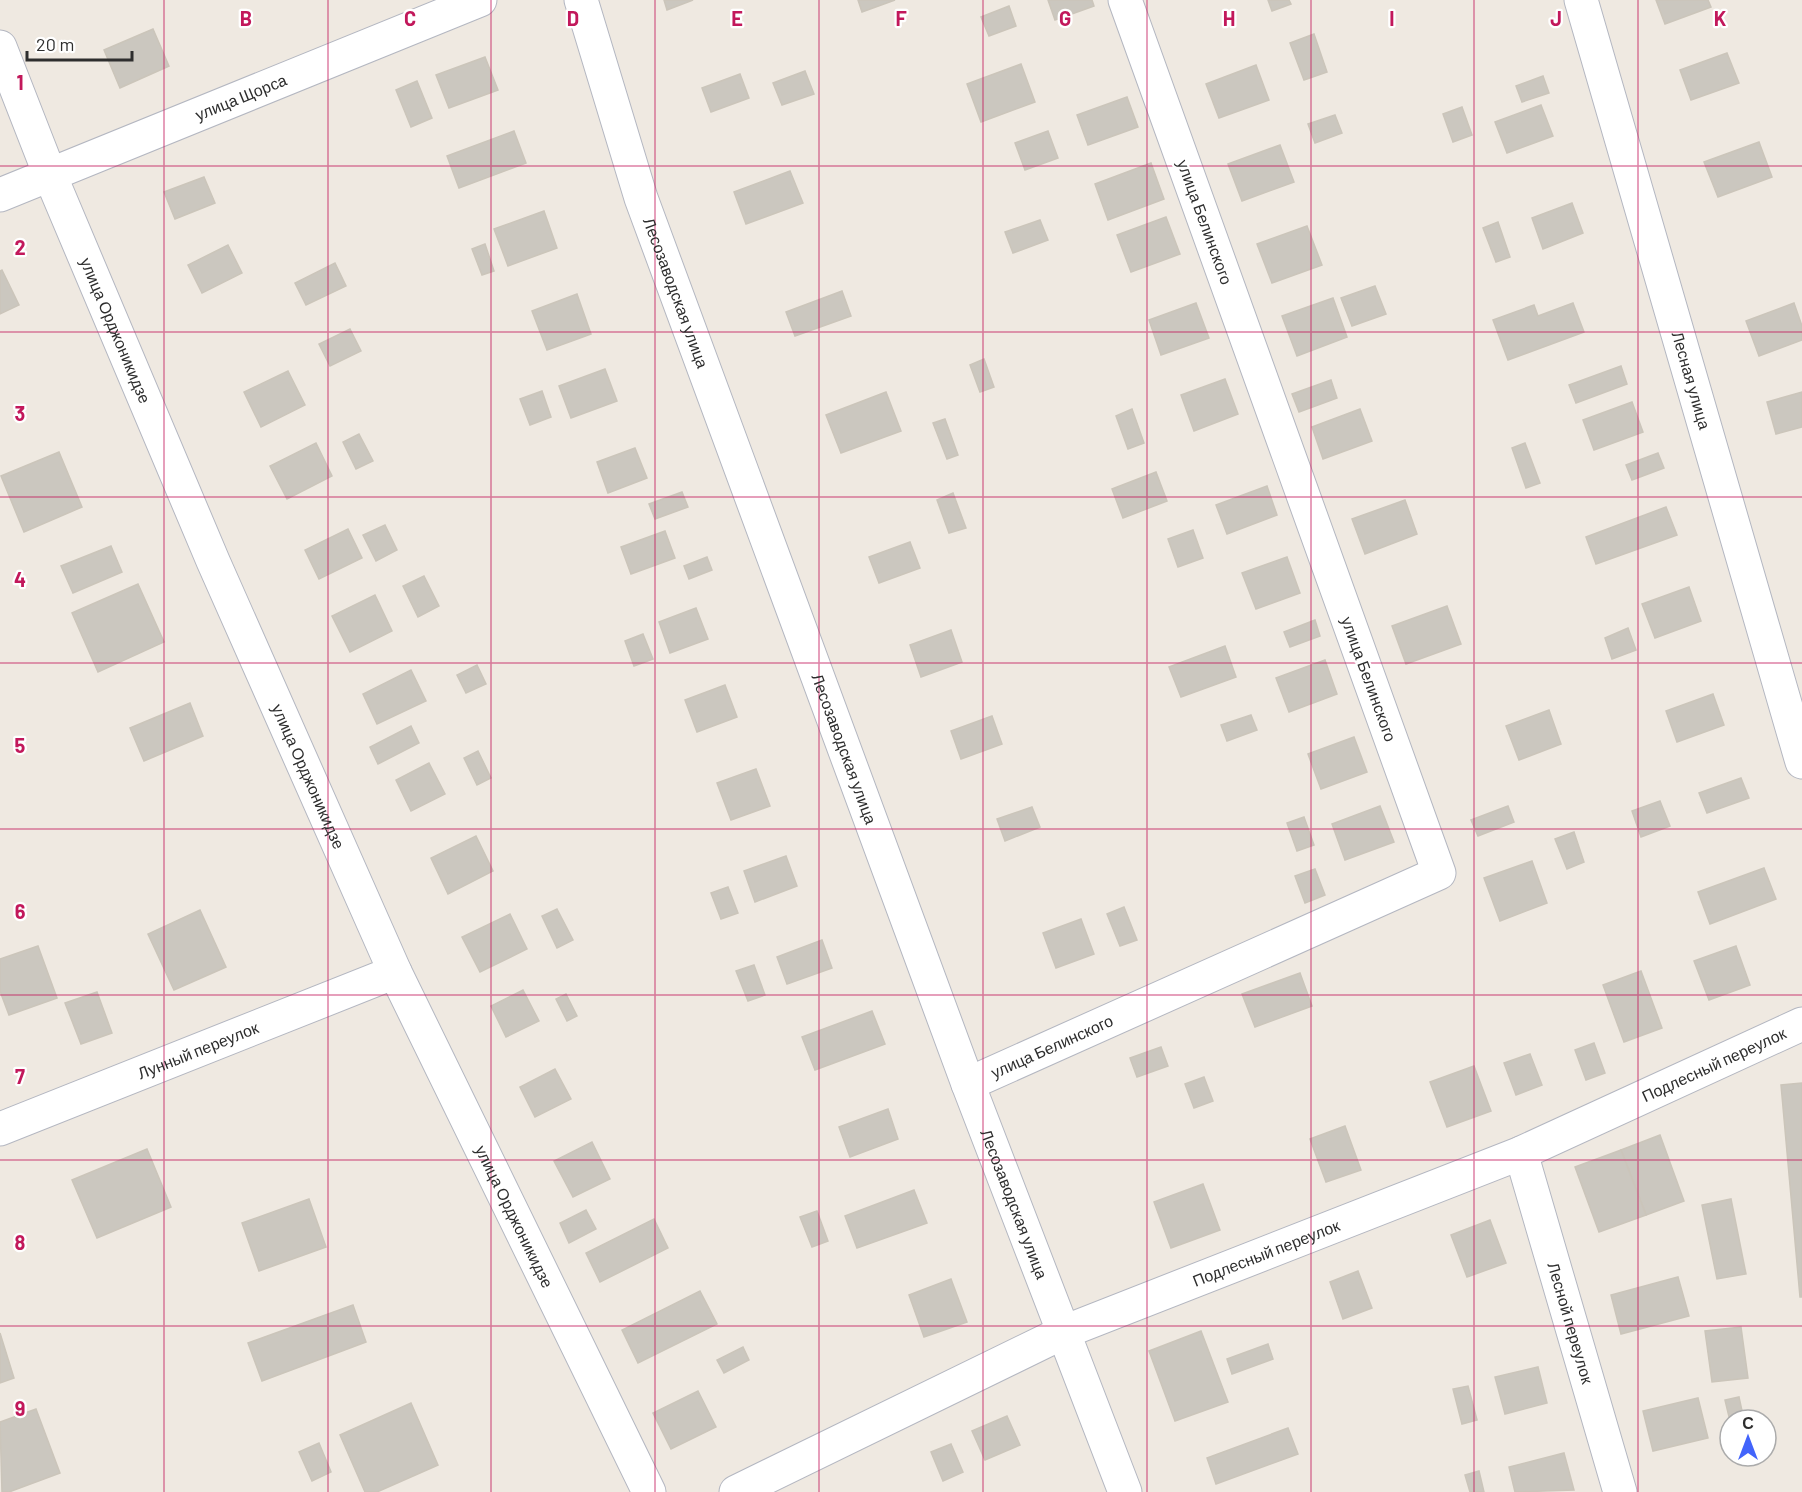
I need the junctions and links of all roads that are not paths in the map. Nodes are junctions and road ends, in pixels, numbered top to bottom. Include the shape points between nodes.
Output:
1 (480, 0) edge
2 (581, 0) edge
3 (1125, 0) edge
4 (1581, 0) edge
5 (0, 47) edge
6 (50, 176) junction
7 (0, 195) edge
8 (1802, 762) edge
9 (395, 972) junction
10 (1802, 1024) edge
11 (968, 1084) junction
12 (0, 1129) edge
13 (1521, 1153) junction
14 (1064, 1332) junction
15 (649, 1492) edge
16 (736, 1492) edge
17 (1125, 1492) edge
18 (1620, 1492) edge

1 - 6 street, улица Щорса
2 - 11 street, Лесозаводская улица via 641,198
3 - 11 street, улица Белинского via 1438,873
4 - 8 street, Лесная улица
5 - 6 street, улица Орджоникидзе
6 - 7 street, улица Щорса
6 - 9 street, улица Орджоникидзе via 213,561
9 - 12 street, Лунный переулок
9 - 15 street, улица Орджоникидзе
10 - 13 street, Подлесный переулок
11 - 14 street, Лесозаводская улица
13 - 14 street, Подлесный переулок
13 - 18 street, Лесной переулок
14 - 16 street, Подлесный переулок
14 - 17 street, Лесозаводская улица

